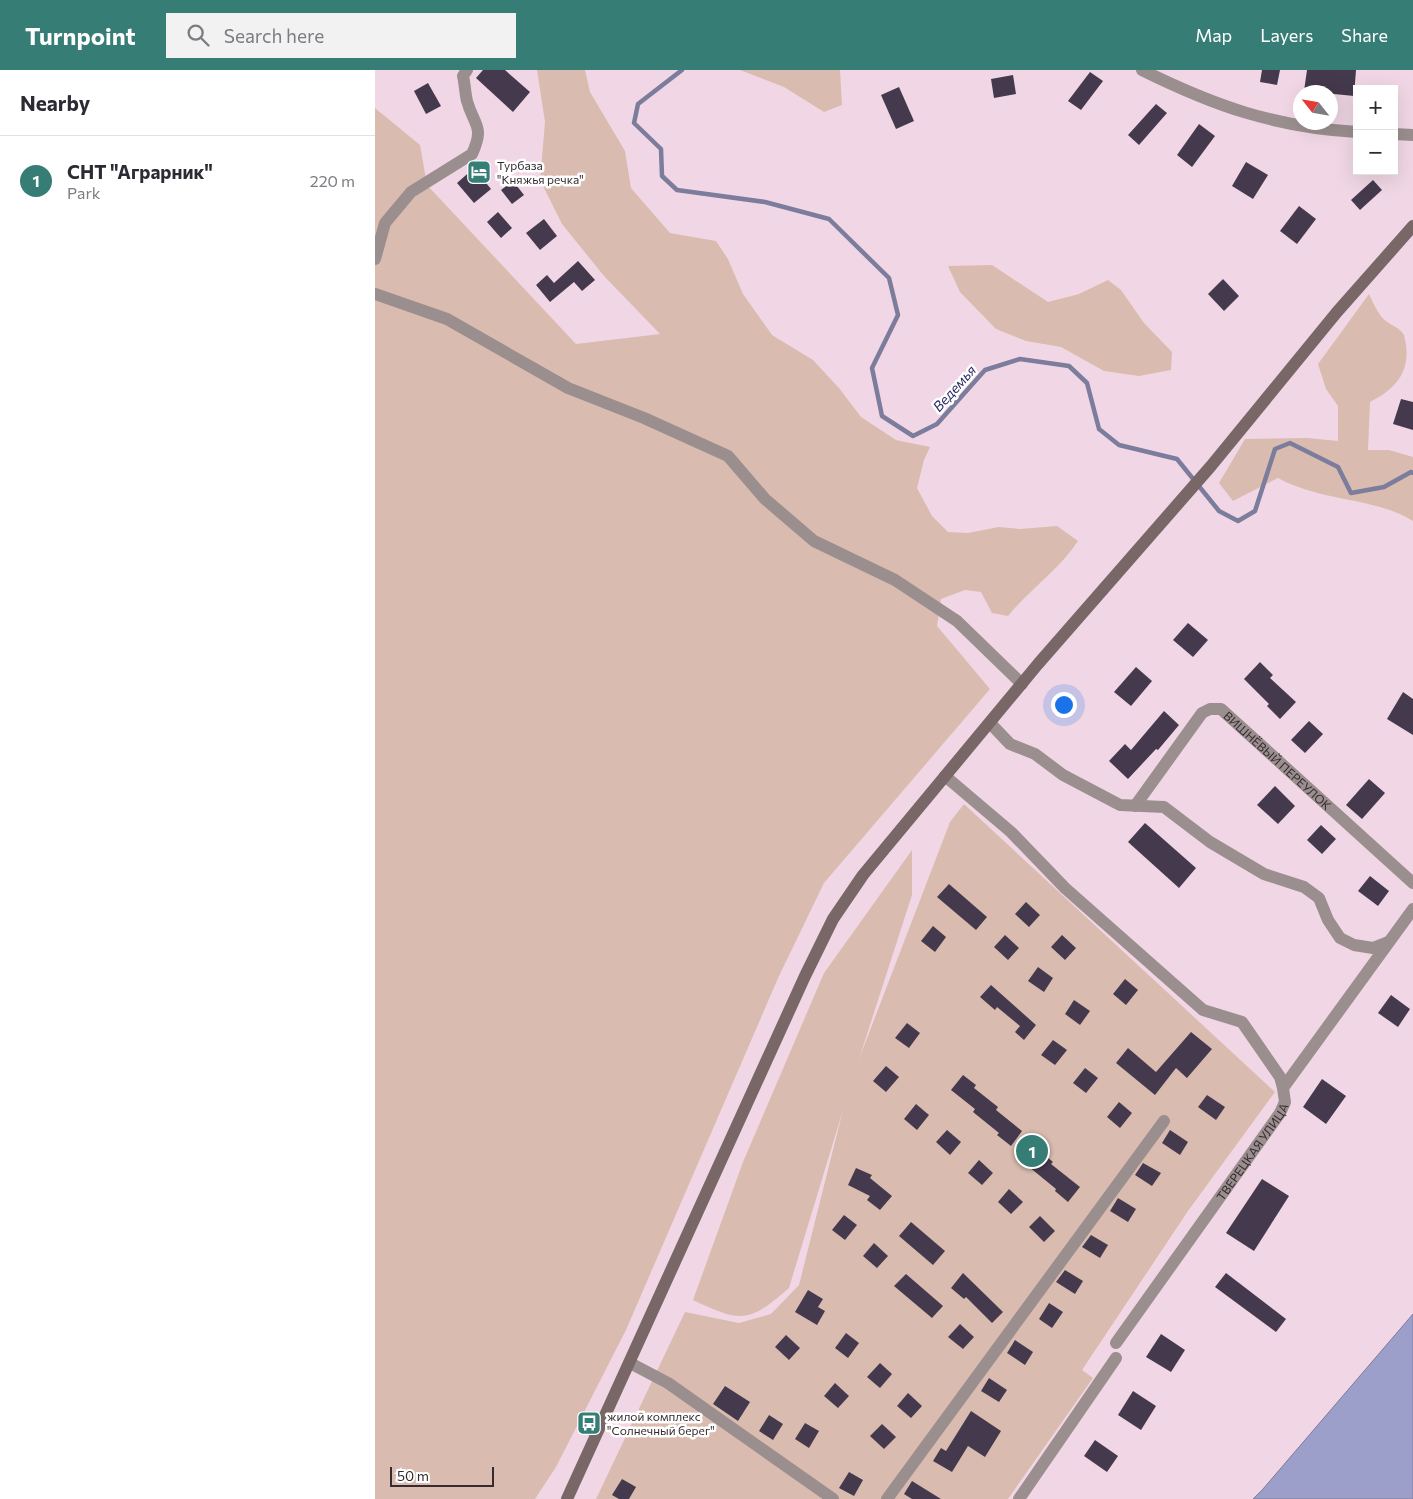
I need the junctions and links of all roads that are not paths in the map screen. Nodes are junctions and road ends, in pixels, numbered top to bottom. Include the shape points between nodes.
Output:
1 (467, 70) edge
2 (1142, 70) edge
3 (1353, 132) edge
4 (1398, 134) edge
5 (1413, 135) edge
6 (1413, 226) edge
7 (375, 259) edge
8 (375, 294) edge
9 (1022, 684) junction
10 (990, 723) junction
11 (945, 776) junction
12 (1135, 806) junction
13 (1413, 883) edge
14 (1413, 909) edge
15 (1388, 942) junction
16 (1283, 1088) junction
17 (1164, 1121) dead end
18 (1116, 1344) dead end
19 (1116, 1358) dead end
20 (630, 1363) junction
21 (567, 1499) edge
22 (833, 1499) edge
23 (887, 1499) edge
24 (1019, 1499) edge

1 - 7 street via 463,76 467,101 479,128 472,154 411,192 385,223
2 - 3 street via 1216,104 1249,115
4 - 5 street
6 - 9 main road
8 - 9 street via 447,320 567,388 728,456 765,499 814,541 895,580 957,621
9 - 10 main road
10 - 11 main road
10 - 12 street via 1010,744 1035,754 1063,775 1119,804
11 - 16 street via 1011,832 1065,888 1203,1010 1242,1022 1280,1077
11 - 20 main road via 855,885 829,925
12 - 13 street, ВИШНЁВЫЙ ПЕРЕУЛОК via 1202,713 1221,709
12 - 15 street via 1164,807 1210,842 1264,874 1304,887 1319,898 1340,938 1354,945 1373,948
14 - 15 street, ТВЕРЕЦКАЯ УЛИЦА
15 - 16 street, ТВЕРЕЦКАЯ УЛИЦА
16 - 18 street, ТВЕРЕЦКАЯ УЛИЦА via 1285,1102 1280,1113
17 - 23 street
19 - 24 street
20 - 21 main road
20 - 22 street via 668,1383

